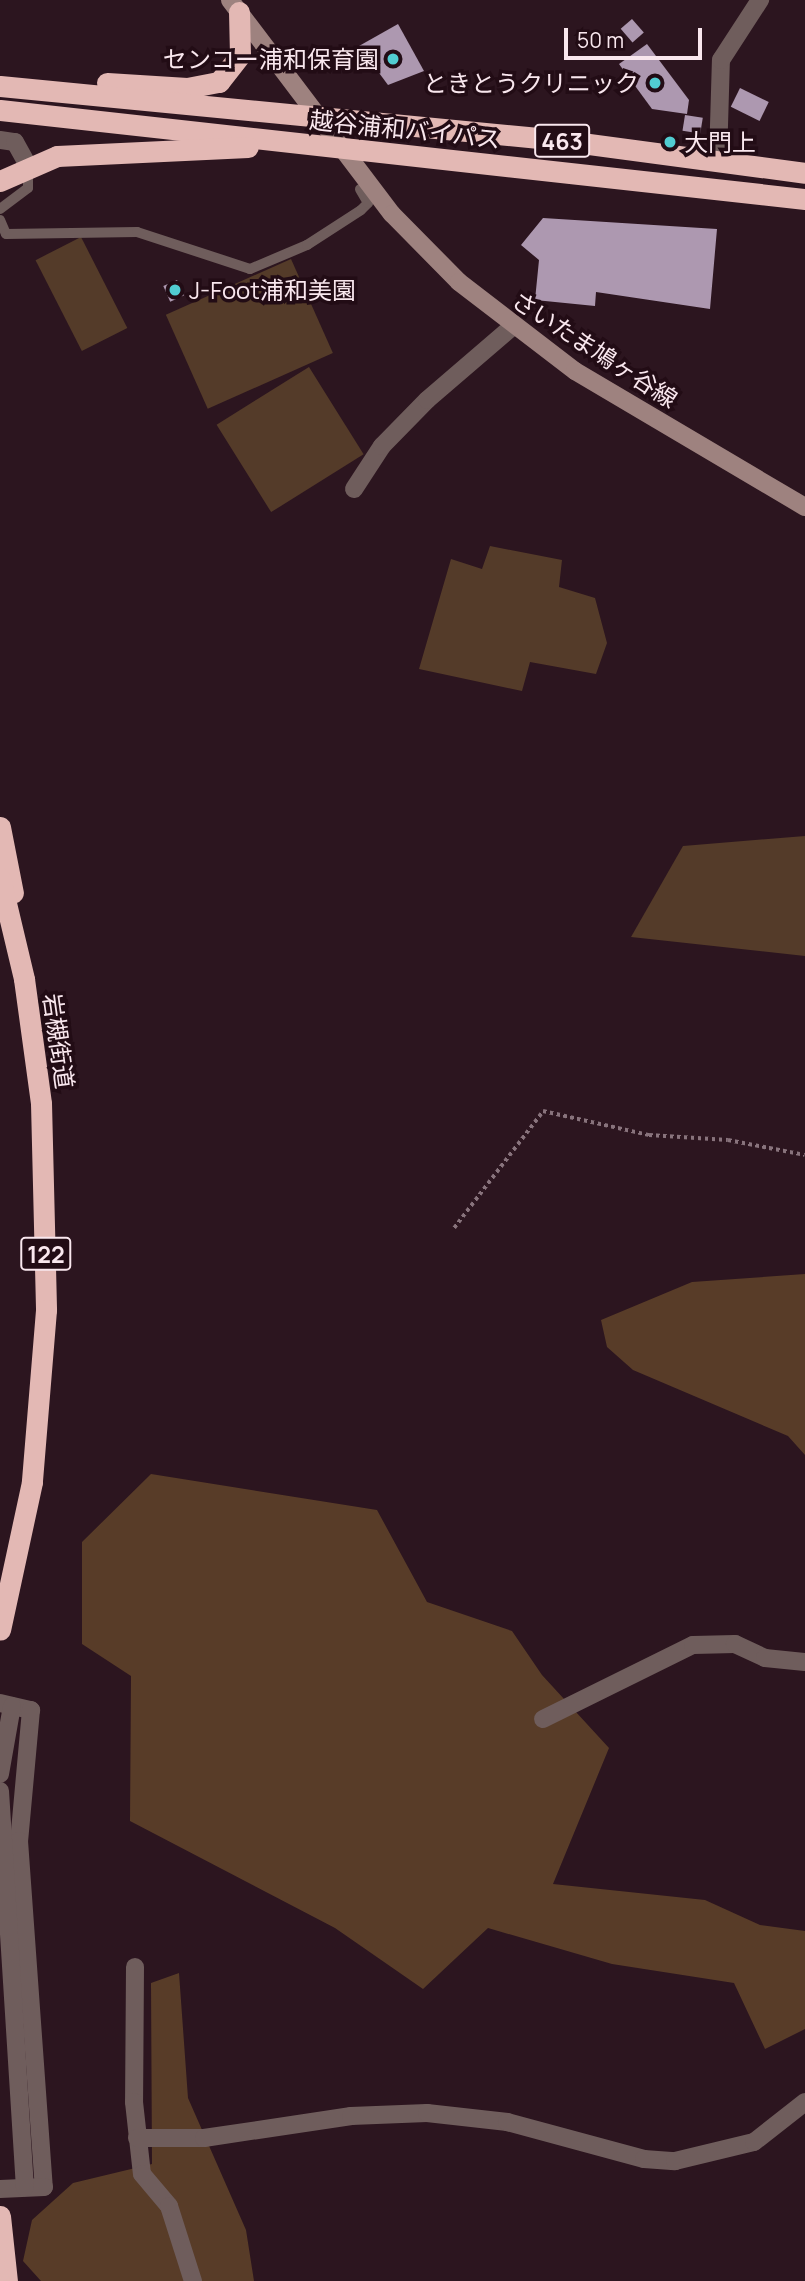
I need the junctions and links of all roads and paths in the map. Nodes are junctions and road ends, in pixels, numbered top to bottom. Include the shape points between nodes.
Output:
1 (760, 0) edge
2 (235, 6) edge
3 (0, 85) edge
4 (10, 111) edge
5 (318, 117) junction
6 (0, 140) edge
7 (278, 143) junction
8 (342, 149) junction
9 (718, 159) junction
10 (28, 165) junction
11 (805, 173) edge
12 (0, 181) edge
13 (360, 189) dead end
14 (805, 199) edge
15 (0, 209) edge
16 (0, 220) edge
17 (512, 327) junction
18 (354, 489) dead end
19 (805, 507) edge
20 (0, 827) edge
21 (0, 878) edge
22 (24, 979) junction
23 (805, 1155) edge
24 (454, 1228) dead end
25 (0, 1630) edge
26 (805, 1662) edge
27 (6, 1704) edge
28 (544, 1719) dead end
29 (0, 1774) edge
30 (0, 1791) edge
31 (135, 1968) dead end
32 (805, 2102) edge
33 (137, 2138) junction
34 (25, 2187) junction
35 (0, 2189) edge
36 (0, 2216) edge
37 (7, 2281) edge
38 (193, 2281) edge

1 - 9 street via 721,60
2 - 3 highway via 234,68 204,88
2 - 5 main road, さいたま鳩ヶ谷線
3 - 5 highway, 越谷浦和バイパス / 463
4 - 7 highway, 越谷浦和バイパス / 463
5 - 8 main road, さいたま鳩ヶ谷線
5 - 9 highway, 越谷浦和バイパス / 463
6 - 10 street via 15,142
7 - 8 highway, 越谷浦和バイパス / 463
7 - 10 highway via 200,154 83,153
8 - 14 highway, 越谷浦和バイパス / 463
8 - 17 main road, さいたま鳩ヶ谷線 via 424,249
9 - 11 highway, 越谷浦和バイパス / 463
10 - 12 highway
10 - 15 lane via 28,188
13 - 16 lane via 368,203 361,210 307,245 250,269 137,232 6,234
17 - 18 street via 426,400 382,446
17 - 19 main road, さいたま鳩ヶ谷線
20 - 22 highway
21 - 22 highway, 岩槻街道 / 122
22 - 25 highway, 岩槻街道 / 122 via 41,1103 46,1310 32,1482
23 - 24 path via 728,1140 649,1135 544,1111
26 - 28 street via 765,1658 735,1644 693,1645
27 - 29 street
27 - 34 street via 31,1710 19,1841 44,2186
30 - 34 street
31 - 33 street
32 - 33 street via 754,2142 675,2161 644,2159 507,2122 427,2113 351,2116 204,2138
33 - 38 street via 142,2174 169,2206
34 - 35 street
36 - 37 highway

